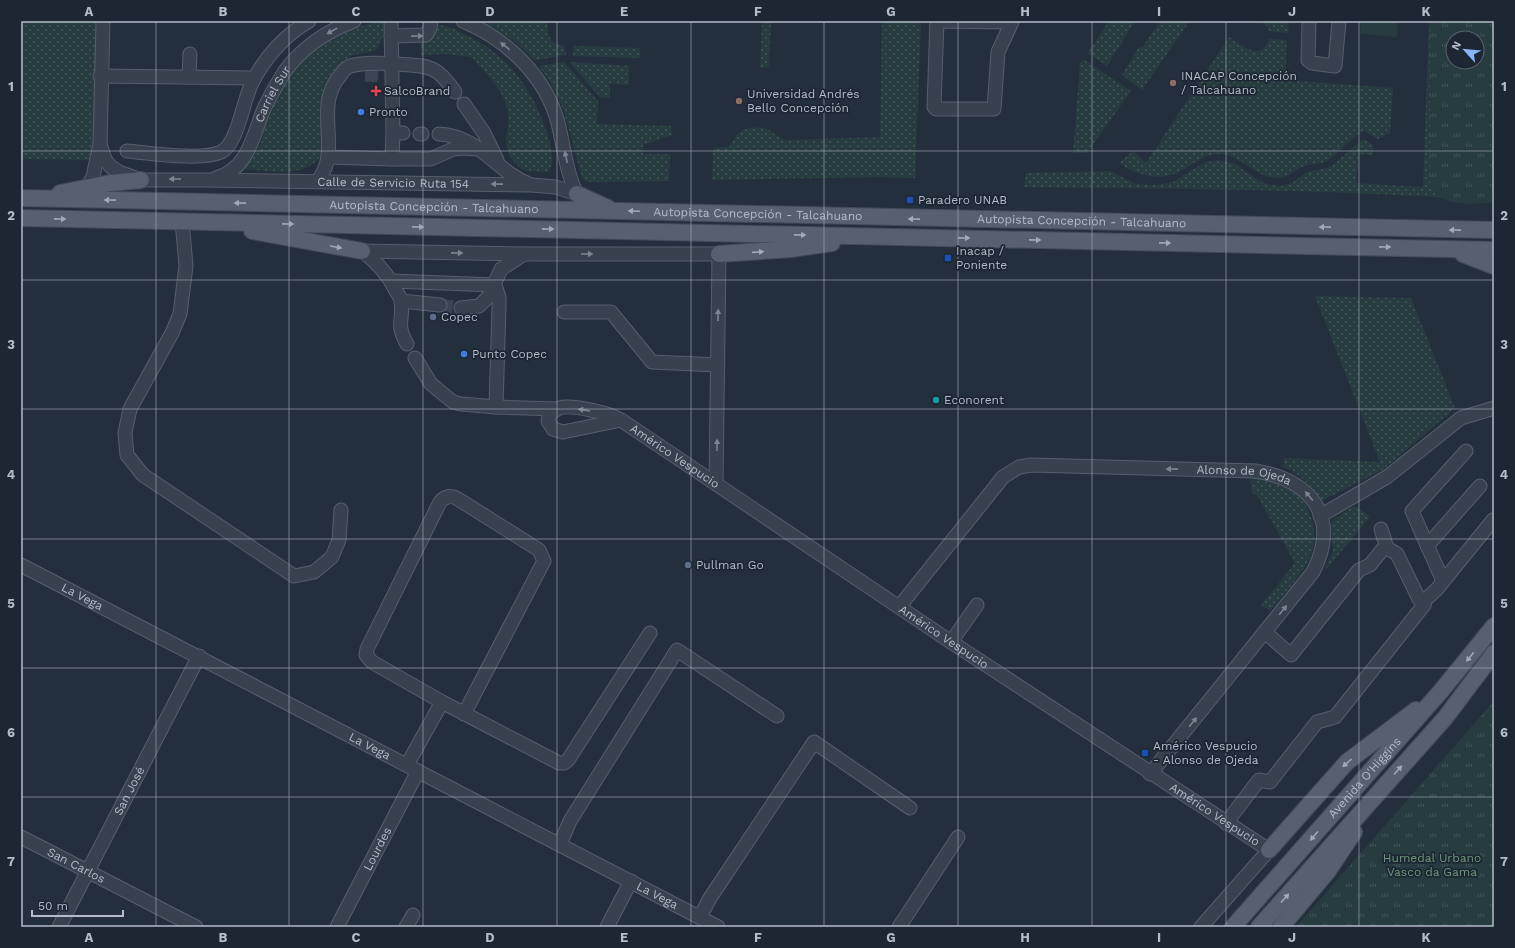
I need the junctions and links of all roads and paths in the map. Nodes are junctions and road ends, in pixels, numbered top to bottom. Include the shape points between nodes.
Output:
1 (103, 21) edge
2 (354, 21) edge
3 (391, 21) edge
4 (431, 21) edge
5 (464, 21) edge
6 (937, 21) edge
7 (1309, 21) edge
8 (1338, 21) edge
9 (304, 23) edge
10 (391, 36) junction
11 (190, 54) dead end
12 (388, 72) junction
13 (100, 76) junction
14 (189, 77) junction
15 (254, 78) junction
16 (455, 92) dead end
17 (464, 104) dead end
18 (439, 134) dead end
19 (100, 144) junction
20 (481, 149) junction
21 (127, 151) dead end
22 (328, 157) junction
23 (392, 159) junction
24 (499, 164) junction
25 (141, 180) junction
26 (208, 180) junction
27 (318, 181) junction
28 (531, 185) junction
29 (88, 187) junction
30 (577, 194) junction
31 (22, 198) edge
32 (615, 211) junction
33 (21, 218) edge
34 (182, 221) junction
35 (201, 222) junction
36 (1494, 230) edge
37 (869, 236) junction
38 (1442, 249) junction
39 (1494, 250) edge
40 (362, 251) junction
41 (524, 254) junction
42 (719, 254) junction
43 (1494, 266) edge
44 (392, 282) junction
45 (495, 285) junction
46 (401, 301) junction
47 (440, 306) tunnel mouth
48 (461, 308) tunnel mouth
49 (564, 312) dead end
50 (407, 344) dead end
51 (415, 358) dead end
52 (718, 365) junction
53 (496, 407) junction
54 (1494, 408) edge
55 (557, 409) junction
56 (621, 420) junction
57 (1466, 451) dead end
58 (716, 484) junction
59 (1480, 486) dead end
60 (341, 510) dead end
61 (1320, 516) junction
62 (1493, 520) dead end
63 (1381, 529) dead end
64 (1427, 546) junction
65 (1387, 548) junction
66 (21, 565) edge
67 (1443, 581) junction
68 (1422, 602) junction
69 (977, 605) dead end
70 (899, 607) junction
71 (1494, 626) edge
72 (1265, 632) junction
73 (650, 633) dead end
74 (951, 642) junction
75 (1494, 653) edge
76 (199, 656) junction
77 (1494, 672) edge
78 (1442, 691) junction
79 (442, 702) junction
80 (464, 714) junction
81 (776, 716) dead end
82 (1445, 718) junction
83 (412, 768) junction
84 (1150, 774) junction
85 (1372, 799) junction
86 (910, 808) dead end
87 (1226, 823) junction
88 (21, 836) edge
89 (958, 837) dead end
90 (560, 844) junction
91 (1269, 850) junction
92 (88, 871) junction
93 (631, 881) junction
94 (413, 915) dead end
95 (700, 917) junction
96 (60, 927) edge
97 (196, 927) edge
98 (337, 927) edge
99 (406, 927) edge
100 (607, 927) edge
101 (718, 927) edge
102 (899, 927) edge
103 (1201, 927) edge
104 (1233, 927) edge
105 (1259, 927) edge
106 (1281, 927) edge

1 - 13 street
2 -> 26 street, Carriel Sur via 323,36 294,61 271,95 244,157 232,171
3 - 10 street
10 -> 4 street via 426,35
30 -> 5 street via 569,173 558,122 539,82 508,48 485,31
6 - 6 street via 934,107 994,109 998,52 1012,22
7 - 8 street via 1308,60 1312,63 1335,66
9 - 15 street via 271,53
10 - 12 street
11 - 14 street
12 - 16 street via 431,67 444,77
12 - 22 street via 351,66 335,82 328,99
12 - 23 street via 398,133
13 - 14 street
13 - 19 street
14 - 15 street
15 - 21 street via 235,132 223,151 201,156
17 - 24 street via 484,133
18 - 20 street via 455,136
19 - 25 street via 104,159 113,169
19 - 29 street via 93,177
20 - 23 street via 461,148 431,159
20 - 24 street
22 - 23 street
22 - 27 street
24 - 28 street via 513,176
26 -> 25 street, Calle de Servicio Ruta 154
25 - 29 main road
26 - 27 street, Calle de Servicio Ruta 154
28 -> 27 street, Calle de Servicio Ruta 154
28 - 30 street, Calle de Servicio Ruta 154 via 556,187
29 - 31 main road
30 - 32 main road
32 -> 31 main road, Autopista Concepción - Talcahuano
36 -> 32 main road, Autopista Concepción - Talcahuano
33 -> 34 main road, Autopista Concepción - Talcahuano
34 - 35 main road, Autopista Concepción - Talcahuano
34 - 60 street via 186,266 180,314 130,409 125,432 127,455 143,475 294,576 314,572 332,557 339,540
35 -> 37 main road, Autopista Concepción - Talcahuano
35 -> 40 main road
37 -> 38 main road, Autopista Concepción - Talcahuano
42 -> 37 main road via 791,249
38 - 39 main road, Autopista Concepción - Talcahuano
38 - 43 main road via 1462,253
40 -> 41 street
40 - 44 street via 378,264
41 -> 42 street
41 - 45 street via 505,266 498,275
52 -> 42 street
44 - 45 street
44 - 46 street
45 - 48 street via 479,306
45 - 53 street via 499,297
46 - 47 street
46 - 50 street via 399,323
49 - 52 street via 611,312 652,362
51 - 53 street via 431,384 445,398 461,404
58 -> 52 street
53 - 55 street
54 - 61 street via 1461,418 1388,477
56 -> 55 street, Américo Vespucio via 605,413 564,407
55 - 56 street, Américo Vespucio via 548,416 548,421 553,429 563,432
56 - 58 street, Américo Vespucio
57 - 64 street via 1412,511
58 - 70 street, Américo Vespucio
59 - 64 street
61 -> 70 street, Alonso de Ojeda via 1312,499 1299,486 1267,472 1031,465 1019,467 1002,477
72 -> 61 street, Alonso de Ojeda via 1318,563 1323,543
62 - 67 street
63 - 65 street
64 - 67 street
65 - 68 street via 1397,554
65 - 72 street via 1383,549 1370,565 1359,570 1291,655
66 - 76 street, La Vega
67 - 68 street
68 - 87 street via 1424,605 1335,717 1317,722 1270,782 1259,780
69 - 74 street
70 - 74 street, Américo Vespucio
71 -> 78 main road, Avenida O'Higgins
84 -> 72 street, Alonso de Ojeda
73 - 80 street via 564,763 559,763
74 - 84 street, Américo Vespucio
75 - 82 main road, Avenida O'Higgins
76 - 83 street, La Vega
76 - 92 street, San José
77 - 82 main road via 1465,702
78 -> 91 main road via 1347,762
78 -> 104 main road, Avenida O'Higgins
79 - 80 street
79 - 80 street via 372,662 366,652 440,502 452,496 539,550 544,561
79 - 83 street, Lourdes
81 - 90 street via 677,650 570,821
85 -> 82 main road, Avenida O'Higgins
83 - 90 street, La Vega
83 - 98 street, Lourdes
84 - 87 street, Américo Vespucio
105 -> 85 main road, Avenida O'Higgins
85 - 106 main road via 1328,871
86 - 95 street via 814,742
87 - 91 street, Américo Vespucio
88 - 92 street, San Carlos
89 - 102 street
90 - 93 street, La Vega
91 - 103 street
92 - 96 street, San José
92 - 97 street, San Carlos
93 - 95 street, La Vega
93 - 100 street
94 - 99 street
95 - 101 street, La Vega

